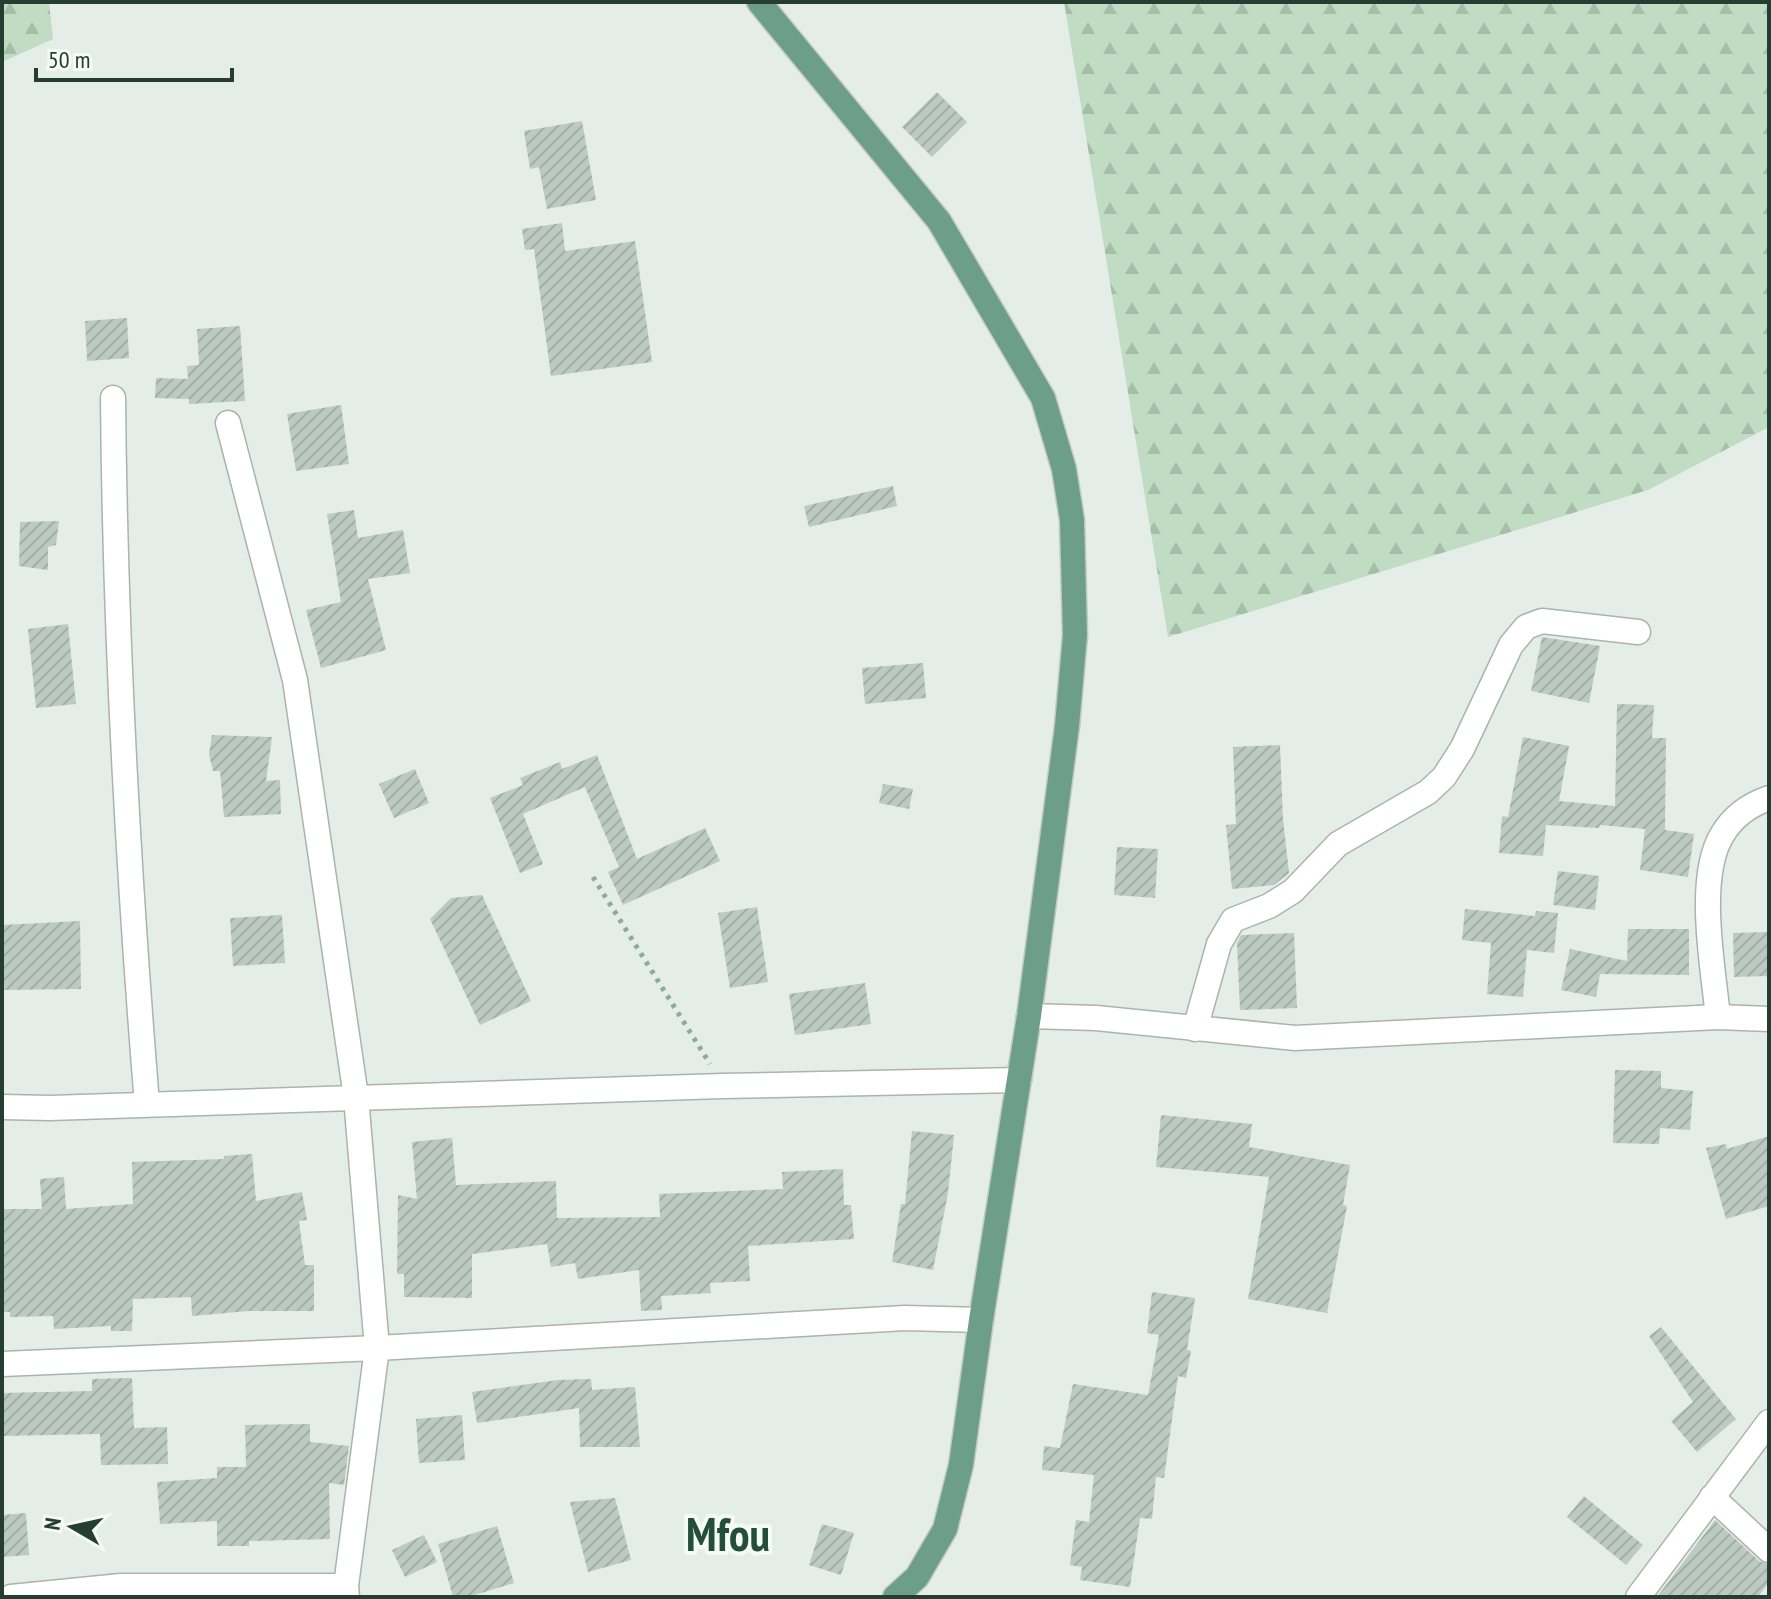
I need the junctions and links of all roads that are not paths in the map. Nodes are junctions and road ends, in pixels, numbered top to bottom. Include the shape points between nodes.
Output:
1 (759, 2) edge
2 (113, 398) dead end
3 (228, 423) dead end
4 (1638, 632) dead end
5 (1769, 798) edge
6 (1029, 1016) junction
7 (1718, 1017) junction
8 (1769, 1019) edge
9 (1195, 1029) junction
10 (1019, 1080) junction
11 (356, 1097) junction
12 (147, 1104) junction
13 (2, 1107) edge
14 (981, 1320) junction
15 (377, 1348) junction
16 (2, 1364) edge
17 (1769, 1422) edge
18 (1712, 1497) junction
19 (1769, 1550) edge
20 (346, 1592) edge
21 (11, 1597) edge
22 (895, 1597) edge
23 (1638, 1597) edge

1 - 6 main road via 939,221 1043,398 1064,469 1072,520 1075,635
2 - 12 street via 133,934
3 - 11 street via 295,680
4 - 9 street via 1542,621 1526,627 1511,645 1444,777 1428,792 1338,844 1293,891 1233,920 1219,944
5 - 7 street via 1738,813 1714,853 1708,915
6 - 9 street
6 - 10 main road
7 - 8 street
7 - 9 street via 1295,1038
10 - 11 street
10 - 14 main road
11 - 12 street
11 - 15 street
12 - 13 street
14 - 15 street via 905,1318
14 - 22 main road via 961,1465 945,1529 917,1577
15 - 16 street
15 - 20 street
17 - 18 street
18 - 19 street
18 - 23 street
20 - 21 street via 121,1586

